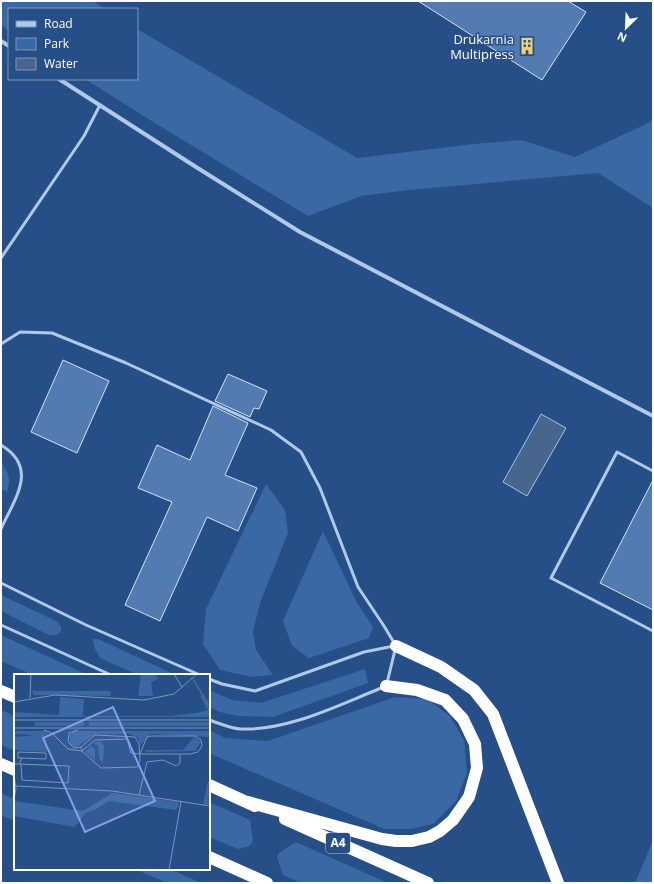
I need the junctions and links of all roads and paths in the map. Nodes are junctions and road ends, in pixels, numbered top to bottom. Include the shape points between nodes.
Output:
1 (61, 80) edge
2 (100, 105) junction
3 (1, 258) edge
4 (1, 344) edge
5 (653, 416) edge
6 (1, 445) edge
7 (653, 471) edge
8 (1, 529) edge
9 (1, 583) edge
10 (1, 625) edge
11 (653, 631) edge
12 (396, 646) junction
13 (109, 674) edge
14 (198, 674) edge
15 (210, 679) edge
16 (386, 686) junction
17 (1, 691) edge
18 (14, 697) edge
19 (210, 720) edge
20 (1, 764) edge
21 (14, 770) edge
22 (210, 785) edge
23 (248, 802) junction
24 (210, 857) edge
25 (267, 883) edge
26 (428, 883) edge
27 (558, 883) edge

1 - 2 street
2 - 3 lane via 84,136
2 - 5 street via 300,232
4 - 12 lane via 20,332 52,333 126,362 271,430 301,452 320,488 358,588
6 - 8 lane via 18,460 22,472 21,484
7 - 11 lane via 617,452 551,578
9 - 14 lane via 86,625
10 - 13 lane
12 - 15 lane via 364,652 255,691
12 - 16 lane
12 - 27 highway via 441,667 474,690 493,714
16 - 19 lane via 272,728 240,729
16 - 23 highway via 417,690 445,700 463,719 475,744 477,768 469,797 453,820 440,831 412,841 382,839
17 - 18 highway
20 - 21 highway
22 - 23 highway, A4
23 - 26 highway, A4
24 - 25 highway

